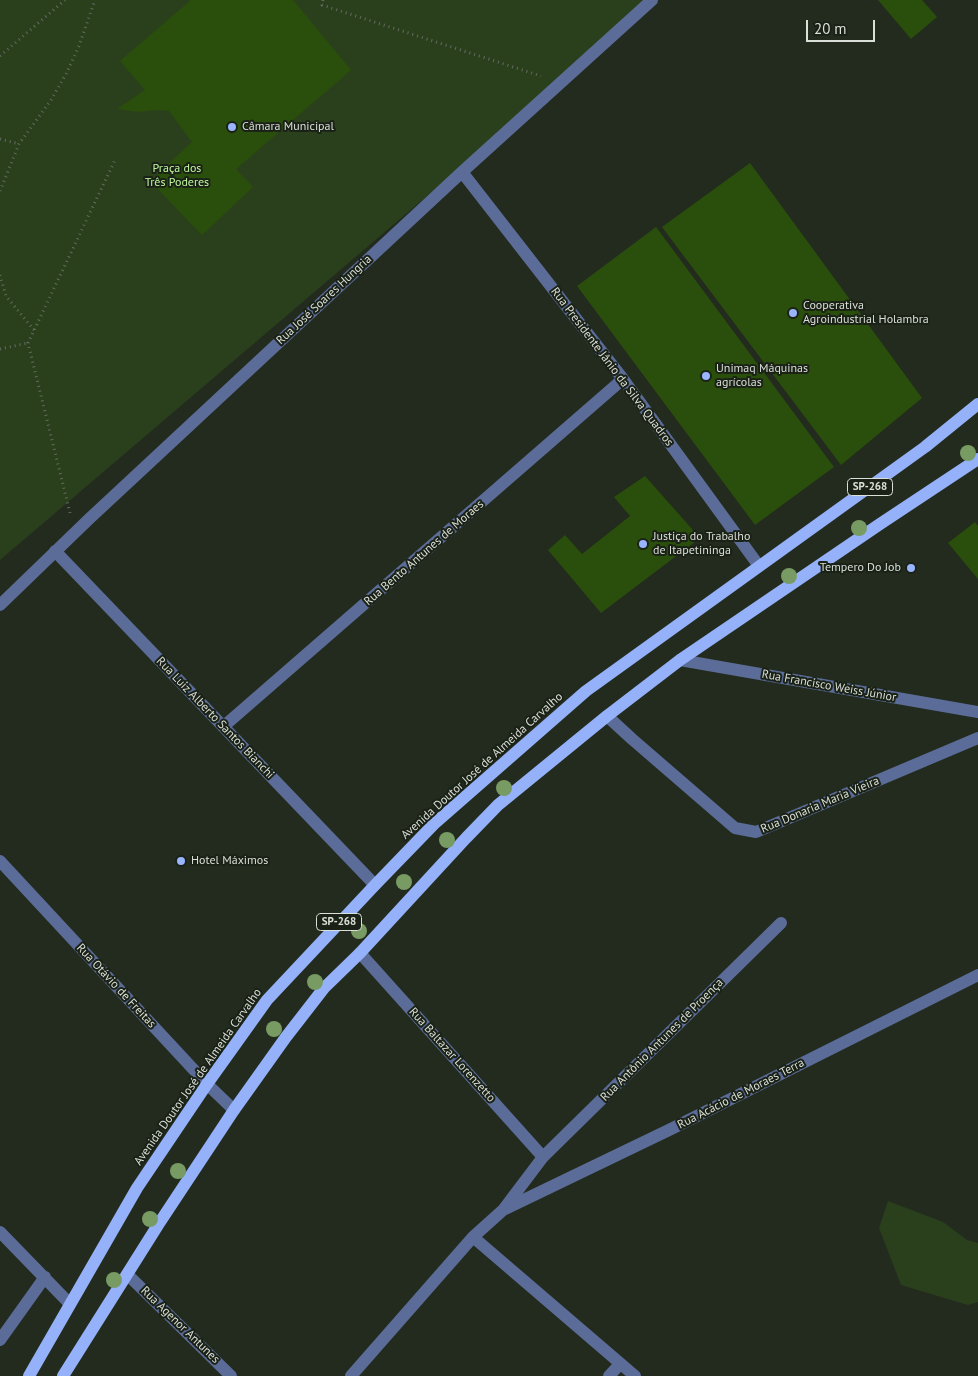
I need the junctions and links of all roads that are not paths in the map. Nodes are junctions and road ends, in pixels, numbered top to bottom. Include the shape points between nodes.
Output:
1 (652, 0) edge
2 (462, 172) junction
3 (623, 380) junction
4 (978, 404) edge
5 (978, 459) edge
6 (55, 552) junction
7 (759, 566) junction
8 (0, 605) edge
9 (680, 660) junction
10 (978, 712) edge
11 (608, 716) junction
12 (224, 726) junction
13 (978, 738) edge
14 (0, 861) edge
15 (375, 884) junction
16 (781, 924) dead end
17 (360, 953) junction
18 (978, 975) edge
19 (207, 1084) junction
20 (234, 1110) junction
21 (543, 1157) junction
22 (503, 1210) junction
23 (0, 1232) edge
24 (473, 1237) junction
25 (128, 1275) junction
26 (45, 1277) junction
27 (70, 1304) junction
28 (0, 1340) edge
29 (620, 1364) junction
30 (29, 1376) edge
31 (63, 1376) edge
32 (231, 1376) edge
33 (351, 1376) edge
34 (609, 1376) edge
35 (635, 1376) edge

1 - 2 street, Rua José Soares Hungria
2 - 3 street, Rua Presidente Jânio da Silva Quadros
2 - 6 street, Rua José Soares Hungria
3 - 7 street, Rua Presidente Jânio da Silva Quadros
3 - 12 street, Rua Bento Antunes de Moraes
4 - 7 main road, Avenida Doutor José de Almeida Carvalho / SP-268 via 925,447
5 - 9 main road, SP-268
6 - 8 street, Rua José Soares Hungria
6 - 12 street, Rua Luiz Alberto Santos Bianchi
7 - 15 main road, Avenida Doutor José de Almeida Carvalho / SP-268 via 586,691 434,824
9 - 10 street, Rua Francisco Weiss Júnior
9 - 11 main road, SP-268
11 - 13 street, Rua Donaria Maria Vieira via 736,828 756,832
11 - 17 main road, SP-268 via 498,805
12 - 15 street, Rua Luiz Alberto Santos Bianchi
14 - 19 street, Rua Otávio de Freitas
15 - 19 main road, Avenida Doutor José de Almeida Carvalho / SP-268 via 267,1000
16 - 21 street, Rua Antônio Antunes de Proença
17 - 20 main road, SP-268 via 324,988
17 - 21 street, Rua Baltazar Lorenzetto
18 - 22 street, Rua Acácio de Moraes Terra via 671,1130
19 - 20 street, Rua Otávio de Freitas
19 - 27 main road, Avenida Doutor José de Almeida Carvalho / SP-268 via 137,1188
20 - 25 main road, SP-268
21 - 22 street, Rua Acácio de Moraes Terra
22 - 24 street, Rua Acácio de Moraes Terra
23 - 26 street
24 - 29 street
24 - 33 street, Rua Acácio de Moraes Terra
25 - 31 main road, SP-268
25 - 32 street, Rua Agenor Antunes
26 - 27 street
26 - 28 street
27 - 30 main road, Avenida Doutor José de Almeida Carvalho / SP-268
29 - 34 street
29 - 35 street

